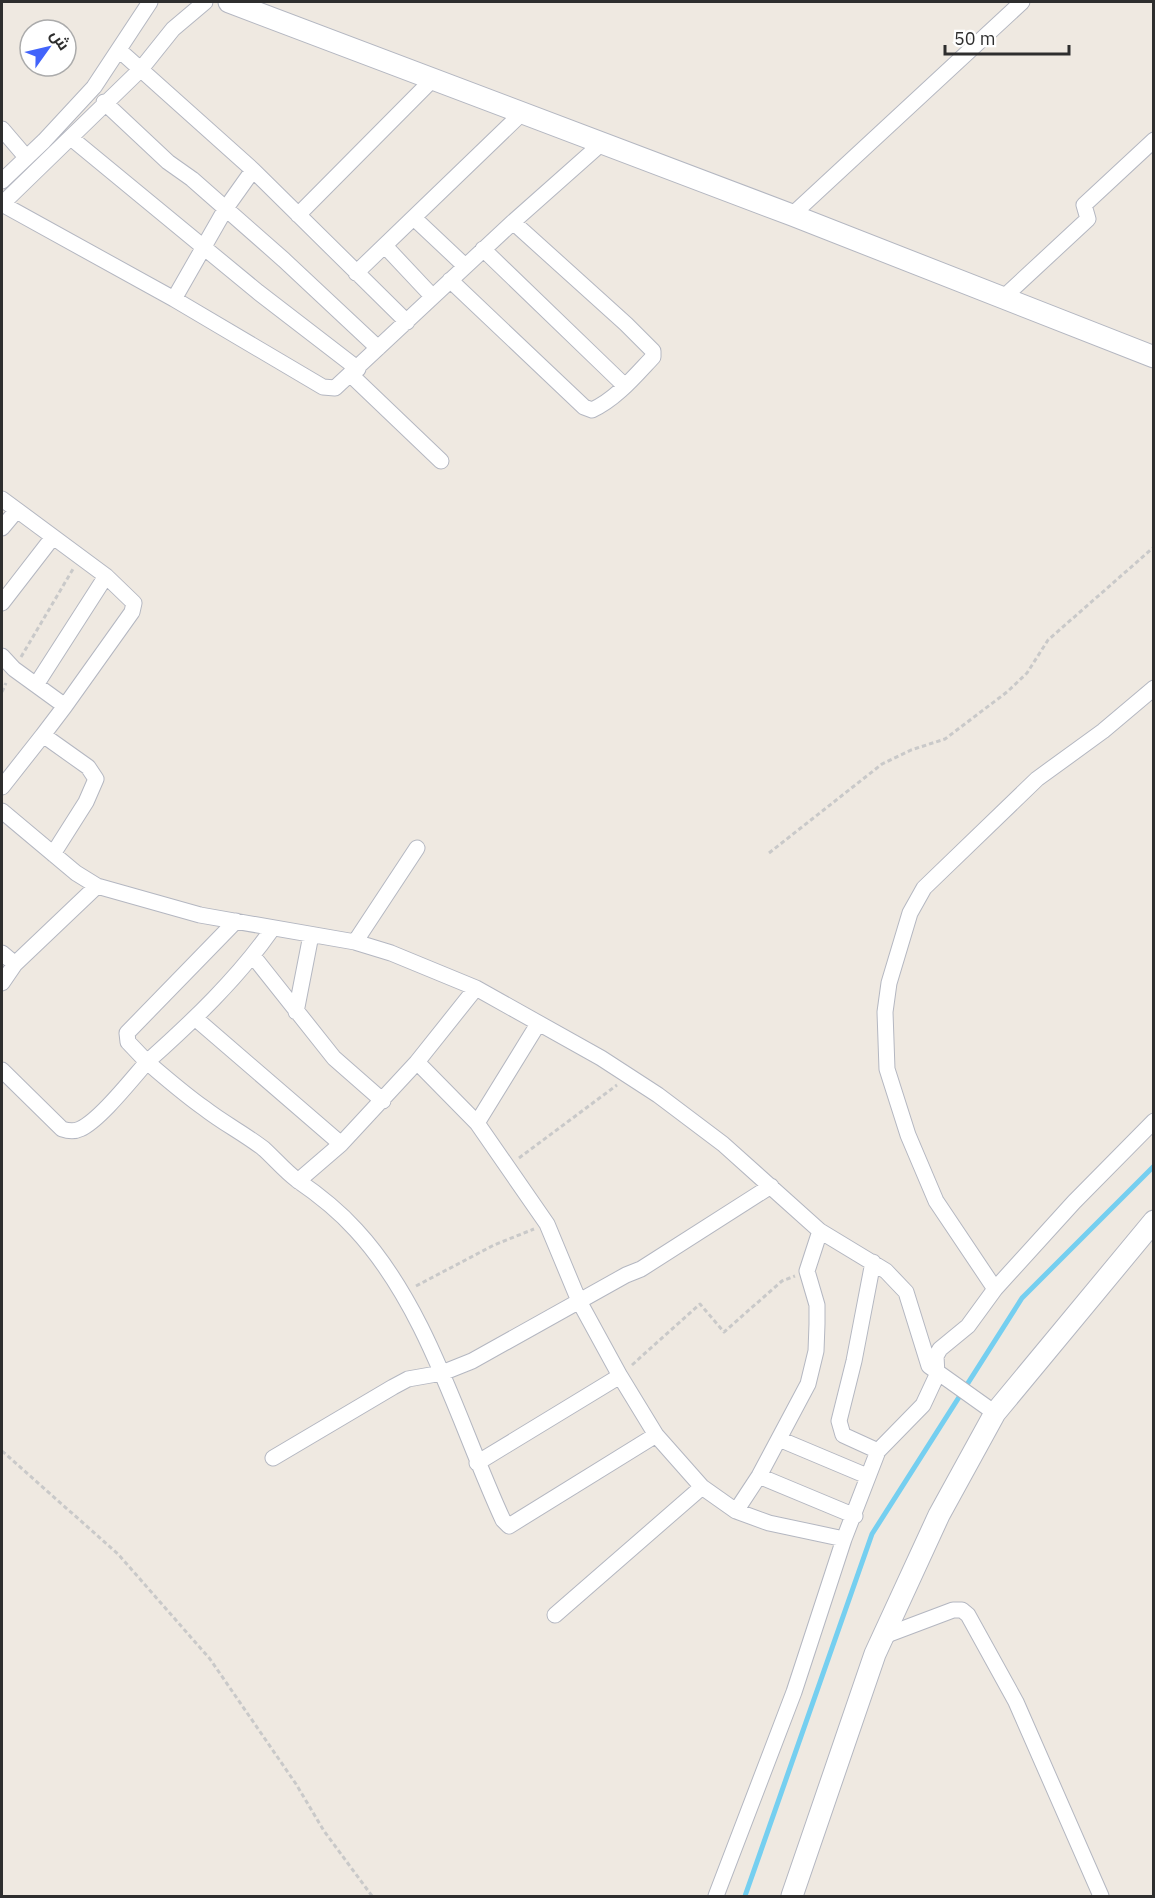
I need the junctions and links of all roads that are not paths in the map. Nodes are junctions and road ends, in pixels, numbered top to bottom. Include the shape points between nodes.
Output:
1 (150, 2) edge
2 (205, 2) edge
3 (229, 2) edge
4 (1022, 2) edge
5 (119, 50) junction
6 (141, 69) junction
7 (432, 80) junction
8 (104, 102) junction
9 (520, 114) junction
10 (2, 129) edge
11 (71, 138) junction
12 (1154, 140) edge
13 (602, 143) junction
14 (26, 157) junction
15 (253, 170) junction
16 (2, 182) edge
17 (2, 204) edge
18 (226, 208) junction
19 (298, 215) junction
20 (792, 215) junction
21 (414, 218) junction
22 (513, 222) junction
23 (385, 246) junction
24 (204, 248) junction
25 (483, 249) junction
26 (465, 266) junction
27 (356, 273) junction
28 (450, 280) junction
29 (432, 296) junction
30 (1004, 297) junction
31 (174, 299) junction
32 (408, 322) junction
33 (378, 348) junction
34 (1154, 357) edge
35 (355, 372) junction
36 (625, 386) junction
37 (441, 461) dead end
38 (2, 499) edge
39 (18, 510) junction
40 (2, 528) edge
41 (53, 537) junction
42 (106, 576) junction
43 (2, 603) edge
44 (2, 656) edge
45 (36, 685) junction
46 (1154, 688) edge
47 (65, 706) junction
48 (43, 735) junction
49 (2, 787) edge
50 (2, 811) edge
51 (417, 848) dead end
52 (53, 854) junction
53 (96, 886) junction
54 (236, 921) junction
55 (273, 928) junction
56 (311, 935) junction
57 (355, 942) junction
58 (2, 953) edge
59 (253, 956) junction
60 (15, 964) junction
61 (2, 983) edge
62 (476, 988) junction
63 (296, 1012) junction
64 (195, 1018) junction
65 (538, 1024) junction
66 (147, 1062) junction
67 (417, 1062) junction
68 (2, 1070) edge
69 (383, 1101) junction
70 (1154, 1121) edge
71 (477, 1123) junction
72 (341, 1144) junction
73 (298, 1181) junction
74 (771, 1186) junction
75 (1154, 1221) edge
76 (820, 1231) junction
77 (873, 1262) junction
78 (995, 1289) junction
79 (579, 1301) junction
80 (442, 1373) junction
81 (621, 1376) junction
82 (943, 1378) junction
83 (989, 1410) junction
84 (656, 1435) junction
85 (779, 1439) junction
86 (878, 1451) junction
87 (273, 1458) dead end
88 (477, 1463) junction
89 (759, 1476) junction
90 (867, 1476) junction
91 (702, 1487) junction
92 (736, 1510) junction
93 (855, 1516) junction
94 (844, 1539) junction
95 (555, 1615) dead end
96 (884, 1636) junction
97 (716, 1896) edge
98 (792, 1896) edge
99 (1101, 1896) edge

1 - 5 street
2 - 6 street via 173,29
3 - 7 main road
4 - 20 street
5 - 6 street
5 - 14 street via 94,87
6 - 8 street
6 - 15 street
7 - 9 main road
7 - 19 street
8 - 11 street
8 - 18 street via 168,162
9 - 13 main road
9 - 21 street
10 - 14 street
11 - 17 street
11 - 24 street
12 - 30 street via 1084,205 1088,219
13 - 20 main road
13 - 22 street
14 - 16 street
15 - 18 street
15 - 19 street
17 - 31 street
18 - 24 street
18 - 33 street
19 - 27 street
20 - 30 main road
21 - 23 street
21 - 26 street
22 - 25 street
22 - 36 street via 653,351 653,357
23 - 27 street
23 - 29 street
24 - 31 street
24 - 35 street
25 - 26 street
25 - 36 street
26 - 28 street
27 - 32 street
28 - 29 street
28 - 36 street via 584,407 599,407
29 - 32 street
30 - 34 main road
31 - 35 street via 323,387 335,388
32 - 33 street
33 - 35 street
35 - 37 street
38 - 39 street
39 - 40 street
39 - 41 street
41 - 42 street
41 - 43 street
42 - 45 street
42 - 47 street via 130,599 133,609
44 - 45 street
45 - 47 street
46 - 78 street via 1037,779 924,888 910,912 890,983 885,1012 887,1069 908,1136 936,1201
47 - 48 street
48 - 49 street
48 - 52 street via 88,767 96,778 86,802
50 - 52 street
51 - 57 street
52 - 53 street
53 - 54 street
53 - 60 street
54 - 55 street
54 - 66 street via 127,1033 128,1042
55 - 56 street
55 - 59 street
56 - 57 street
56 - 63 street
57 - 62 street
58 - 60 street
59 - 63 street
59 - 64 street
60 - 61 street
62 - 65 street
62 - 67 street
63 - 69 street via 334,1058
64 - 66 street
64 - 72 street
65 - 71 street
65 - 74 street via 628,1077 723,1143
66 - 68 street via 91,1122 69,1132 62,1130
66 - 73 street via 203,1108 264,1149
67 - 69 street
67 - 71 street
69 - 72 street
70 - 78 street via 1119,1153
71 - 79 street via 547,1224
72 - 73 street
73 - 80 street via 307,1184 358,1232 402,1293
74 - 76 street
74 - 79 street via 641,1269
75 - 83 main road
76 - 77 street
76 - 85 street via 807,1271 817,1305 816,1352 808,1384
77 - 82 street via 906,1292 924,1356
77 - 86 street via 839,1421 843,1435
78 - 82 street via 977,1316 936,1356
79 - 80 street via 523,1334
79 - 81 street
80 - 87 street via 408,1379
80 - 88 street
81 - 84 street
81 - 88 street
82 - 83 street
82 - 86 street via 923,1405
83 - 96 main road
84 - 88 street via 511,1526 503,1520
84 - 91 street
85 - 89 street
85 - 90 street
86 - 90 street
89 - 92 street
89 - 93 street
90 - 93 street
91 - 92 street
91 - 95 street
92 - 94 street via 769,1523
93 - 94 street
94 - 97 street via 794,1692
96 - 98 main road
96 - 99 street via 953,1610 968,1615 1016,1702

